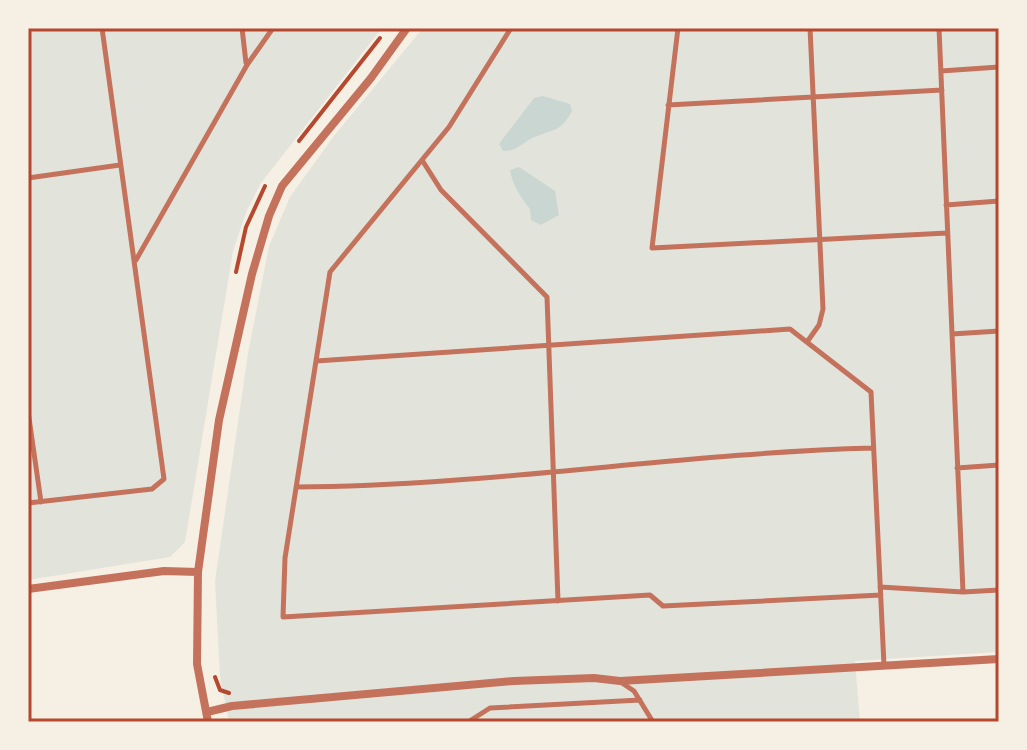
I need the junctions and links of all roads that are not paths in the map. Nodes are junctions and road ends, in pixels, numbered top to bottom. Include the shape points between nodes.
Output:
1 (102, 28) edge
2 (242, 28) edge
3 (273, 28) edge
4 (407, 28) edge
5 (511, 28) edge
6 (678, 28) edge
7 (810, 28) edge
8 (939, 28) edge
9 (247, 65) junction
10 (999, 67) edge
11 (941, 71) junction
12 (942, 90) junction
13 (813, 97) junction
14 (668, 105) junction
15 (422, 160) junction
16 (120, 165) junction
17 (28, 178) edge
18 (999, 201) edge
19 (946, 205) junction
20 (947, 233) junction
21 (819, 241) junction
22 (136, 260) junction
23 (999, 331) edge
24 (952, 334) junction
25 (807, 342) junction
26 (549, 345) junction
27 (316, 361) junction
28 (28, 411) edge
29 (874, 448) junction
30 (999, 465) edge
31 (957, 468) junction
32 (553, 472) junction
33 (296, 487) junction
34 (41, 502) junction
35 (28, 503) edge
36 (198, 572) junction
37 (880, 587) junction
38 (28, 589) edge
39 (999, 590) edge
40 (963, 592) junction
41 (881, 595) junction
42 (558, 601) junction
43 (999, 659) edge
44 (884, 666) junction
45 (620, 681) junction
46 (640, 700) junction
47 (208, 717) edge
48 (468, 722) edge
49 (653, 722) edge

1 - 16 lane
2 - 9 lane
3 - 9 lane
4 - 36 street via 282,186 269,216 219,420
5 - 15 lane
6 - 14 lane
7 - 13 lane
8 - 11 lane
9 - 22 lane
10 - 11 lane
11 - 12 lane
12 - 13 lane
12 - 19 lane
13 - 14 lane
13 - 21 lane
14 - 21 lane via 652,248
15 - 26 lane via 441,190 547,297
15 - 27 lane via 330,272
16 - 17 lane
16 - 22 lane
18 - 19 lane
19 - 20 lane
20 - 21 lane
20 - 24 lane
21 - 25 lane via 823,309
22 - 34 lane via 164,479 152,489
23 - 24 lane
24 - 31 lane
25 - 26 lane via 790,329
25 - 29 lane via 871,392
26 - 27 lane
26 - 32 lane
27 - 33 lane
28 - 34 lane
29 - 32 lane via 767,451
29 - 37 lane
30 - 31 lane
31 - 40 lane
32 - 33 lane
32 - 42 lane
33 - 42 lane via 283,617
34 - 35 lane
36 - 38 street via 164,571
36 - 47 street via 197,664
37 - 40 lane
37 - 41 lane
39 - 40 lane
41 - 42 lane via 663,606 650,595
41 - 44 lane
43 - 44 street
44 - 45 street
45 - 46 lane
45 - 47 street via 514,681 232,706
46 - 48 lane via 490,708
46 - 49 lane

